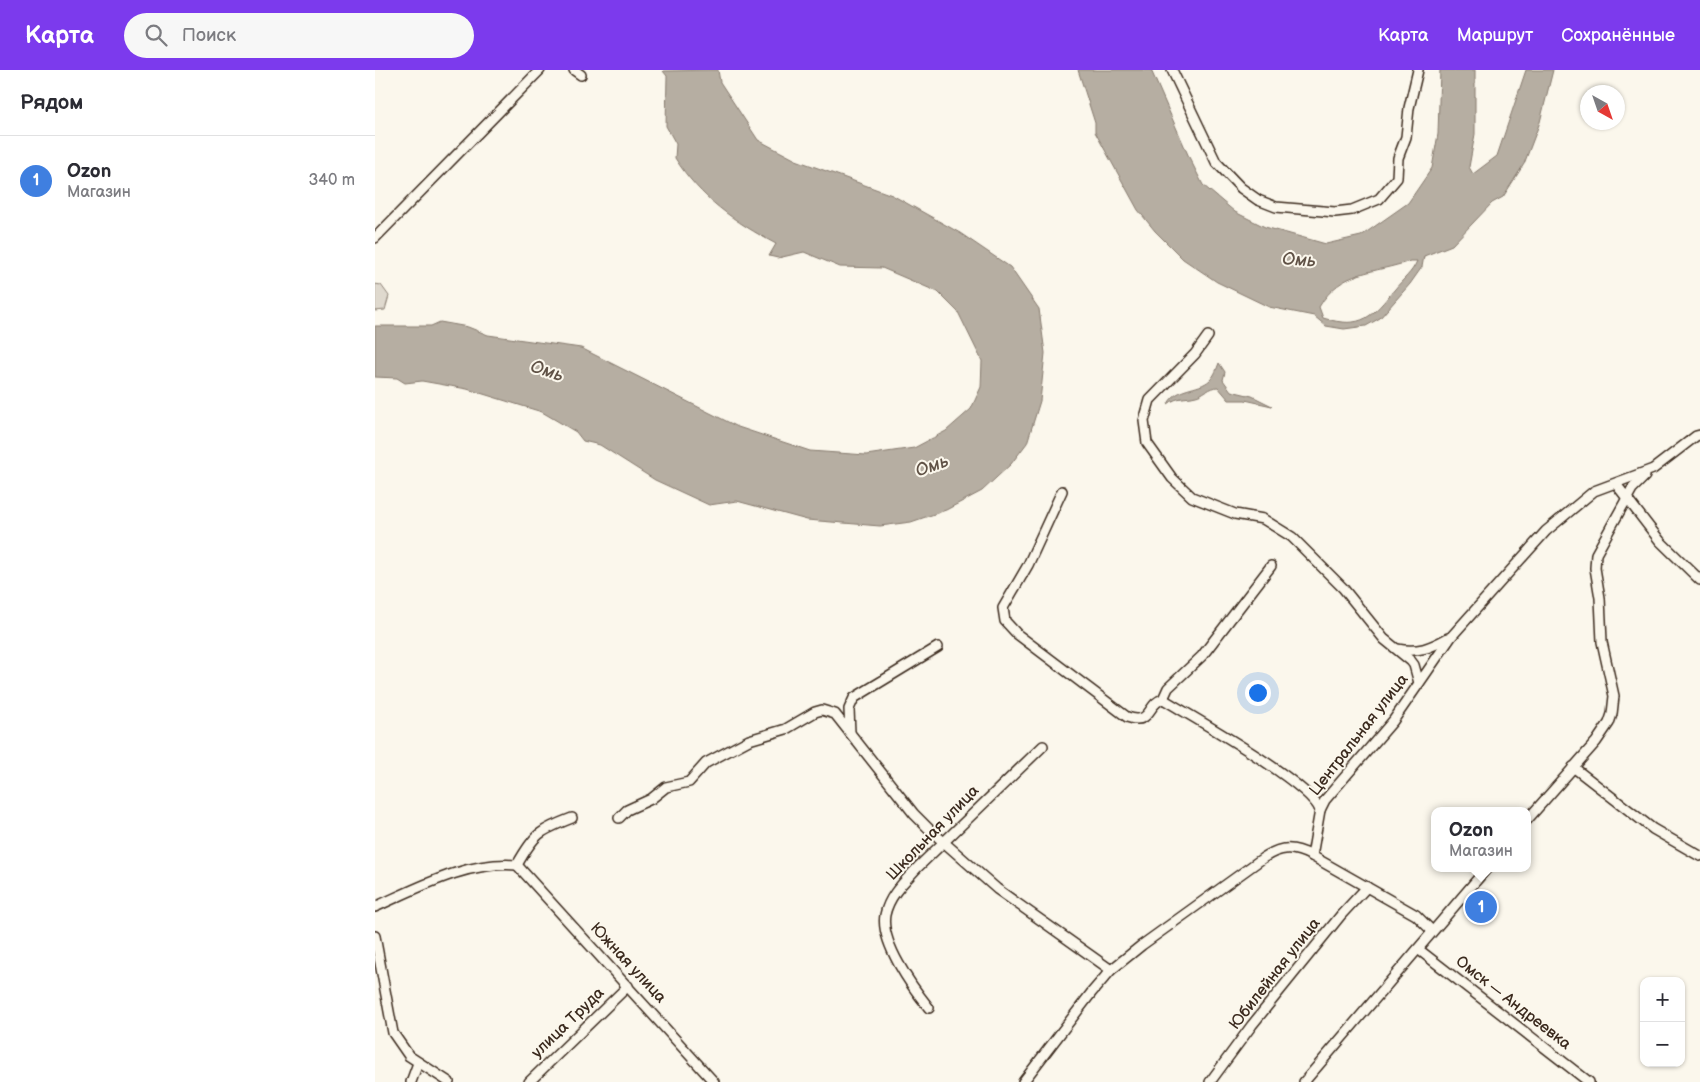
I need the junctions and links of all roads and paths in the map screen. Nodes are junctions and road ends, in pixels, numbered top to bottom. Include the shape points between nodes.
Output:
1 (540, 70) edge
2 (1172, 70) edge
3 (1418, 70) edge
4 (375, 238) edge
5 (1208, 336) dead end
6 (1698, 436) edge
7 (1653, 469) junction
8 (1616, 484) junction
9 (1062, 491) dead end
10 (1627, 499) junction
11 (1271, 566) dead end
12 (1700, 580) edge
13 (1451, 637) junction
14 (938, 647) dead end
15 (1394, 648) junction
16 (1419, 684) junction
17 (1163, 698) junction
18 (850, 733) junction
19 (1043, 746) dead end
20 (1573, 767) junction
21 (1320, 810) junction
22 (1531, 815) edge
23 (572, 818) dead end
24 (619, 818) dead end
25 (945, 842) junction
26 (1313, 856) junction
27 (1700, 856) edge
28 (517, 865) junction
29 (1484, 872) edge
30 (1367, 887) junction
31 (375, 907) edge
32 (1432, 931) junction
33 (375, 936) edge
34 (1418, 948) junction
35 (1111, 970) junction
36 (628, 986) junction
37 (929, 1008) dead end
38 (418, 1063) junction
39 (411, 1082) edge
40 (449, 1082) edge
41 (529, 1082) edge
42 (714, 1082) edge
43 (1023, 1082) edge
44 (1211, 1082) edge
45 (1304, 1082) edge
46 (1589, 1082) edge

1 - 4 street
2 - 3 street via 1216,162 1241,188 1276,207 1335,212 1352,210 1379,199 1397,178 1398,158 1406,137
5 - 15 street via 1150,400 1144,421 1147,443 1172,478 1192,497 1235,514 1263,519 1292,537 1343,588
6 - 7 street, Центральная улица
7 - 8 street, Центральная улица
7 - 10 street via 1639,481
8 - 10 street
8 - 13 street, Центральная улица via 1595,491 1546,531
9 - 17 street via 1029,565 1003,608 1005,621 1017,634 1127,717 1141,719 1147,716
10 - 12 street via 1660,542
10 - 20 street via 1595,562 1602,642 1613,705 1603,733
11 - 17 street via 1202,656 1168,688
13 - 15 street via 1421,651
13 - 16 street, Центральная улица
14 - 18 street via 854,698 849,709
15 - 16 street via 1414,665
16 - 21 street, Центральная улица via 1393,721 1340,780
17 - 21 street via 1263,760 1309,795
18 - 24 street via 835,714 821,710 815,712 786,729 749,740 706,763 689,782 667,787
18 - 25 street via 914,814
19 - 25 street, Школьная улица
20 - 22 street
20 - 27 street via 1646,824
21 - 26 street, Центральная улица
23 - 28 street via 537,834
25 - 35 street via 997,889
25 - 37 street, Школьная улица via 900,887 885,915 885,928 892,949
26 - 30 street
26 - 35 street via 1289,848 1273,851
28 - 31 street via 460,870
28 - 36 street, Южная улица
29 - 32 street
30 - 32 street via 1416,915
30 - 44 street, Юбилейная улица via 1263,1011
32 - 34 street
33 - 38 street via 393,1033 400,1046
34 - 45 street
34 - 46 street, Омск — Андреевка
35 - 43 street
36 - 41 street, улица Труда
36 - 42 street, Южная улица
38 - 39 street
38 - 40 street

